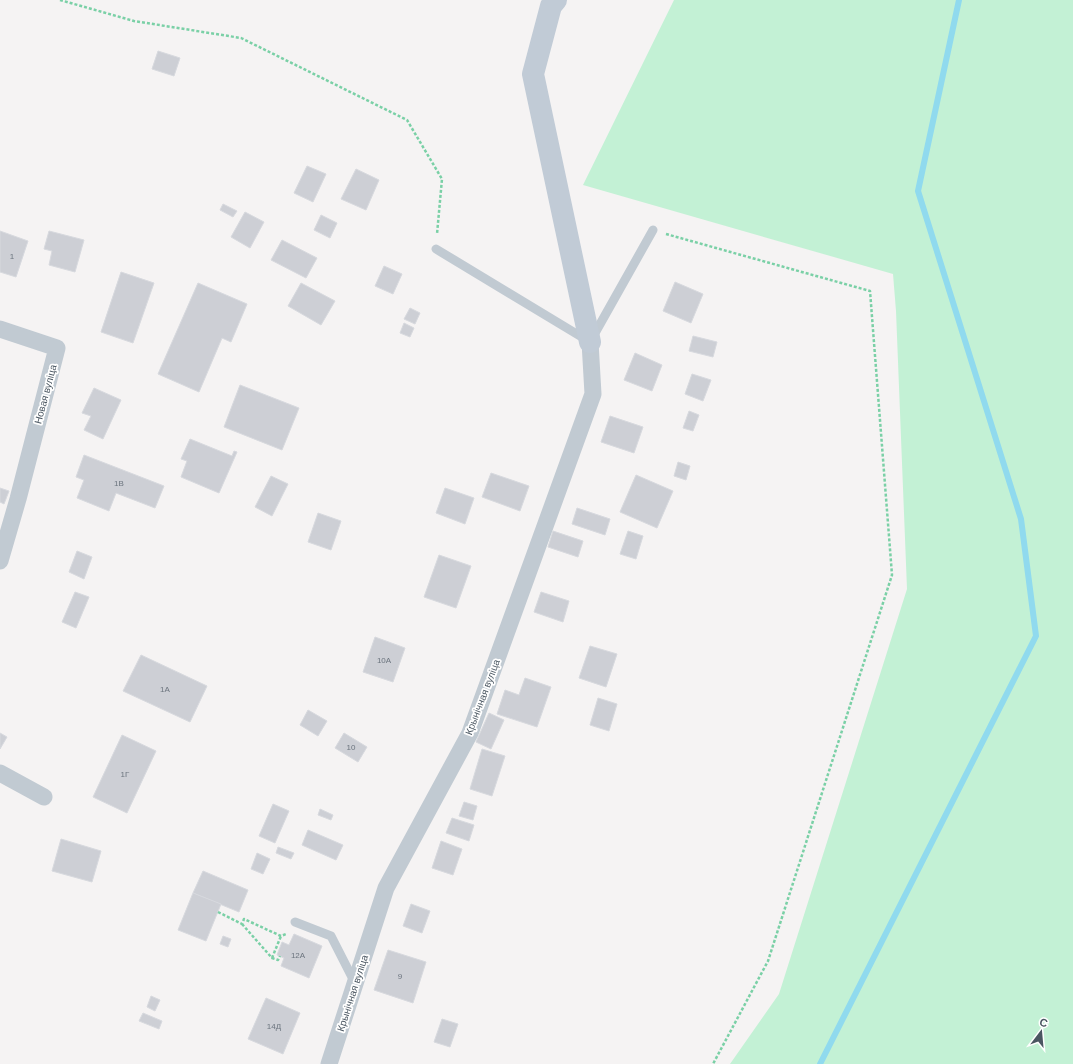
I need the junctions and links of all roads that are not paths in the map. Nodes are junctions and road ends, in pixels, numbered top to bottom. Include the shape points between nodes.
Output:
1 (556, 0) edge
2 (653, 230) road end
3 (436, 249) road end
4 (0, 329) edge
5 (590, 342) junction
6 (0, 561) edge
7 (0, 773) edge
8 (44, 797) dead end
9 (295, 922) dead end
10 (356, 983) junction
11 (329, 1064) edge

1 - 5 street via 551,6 533,74
2 - 5 lane
3 - 5 lane
4 - 6 street, Новая вуліца via 57,348
5 - 10 street, Крынічная вуліца via 593,394 470,733 386,888
7 - 8 street
9 - 10 lane via 330,936
10 - 11 street, Крынічная вуліца

